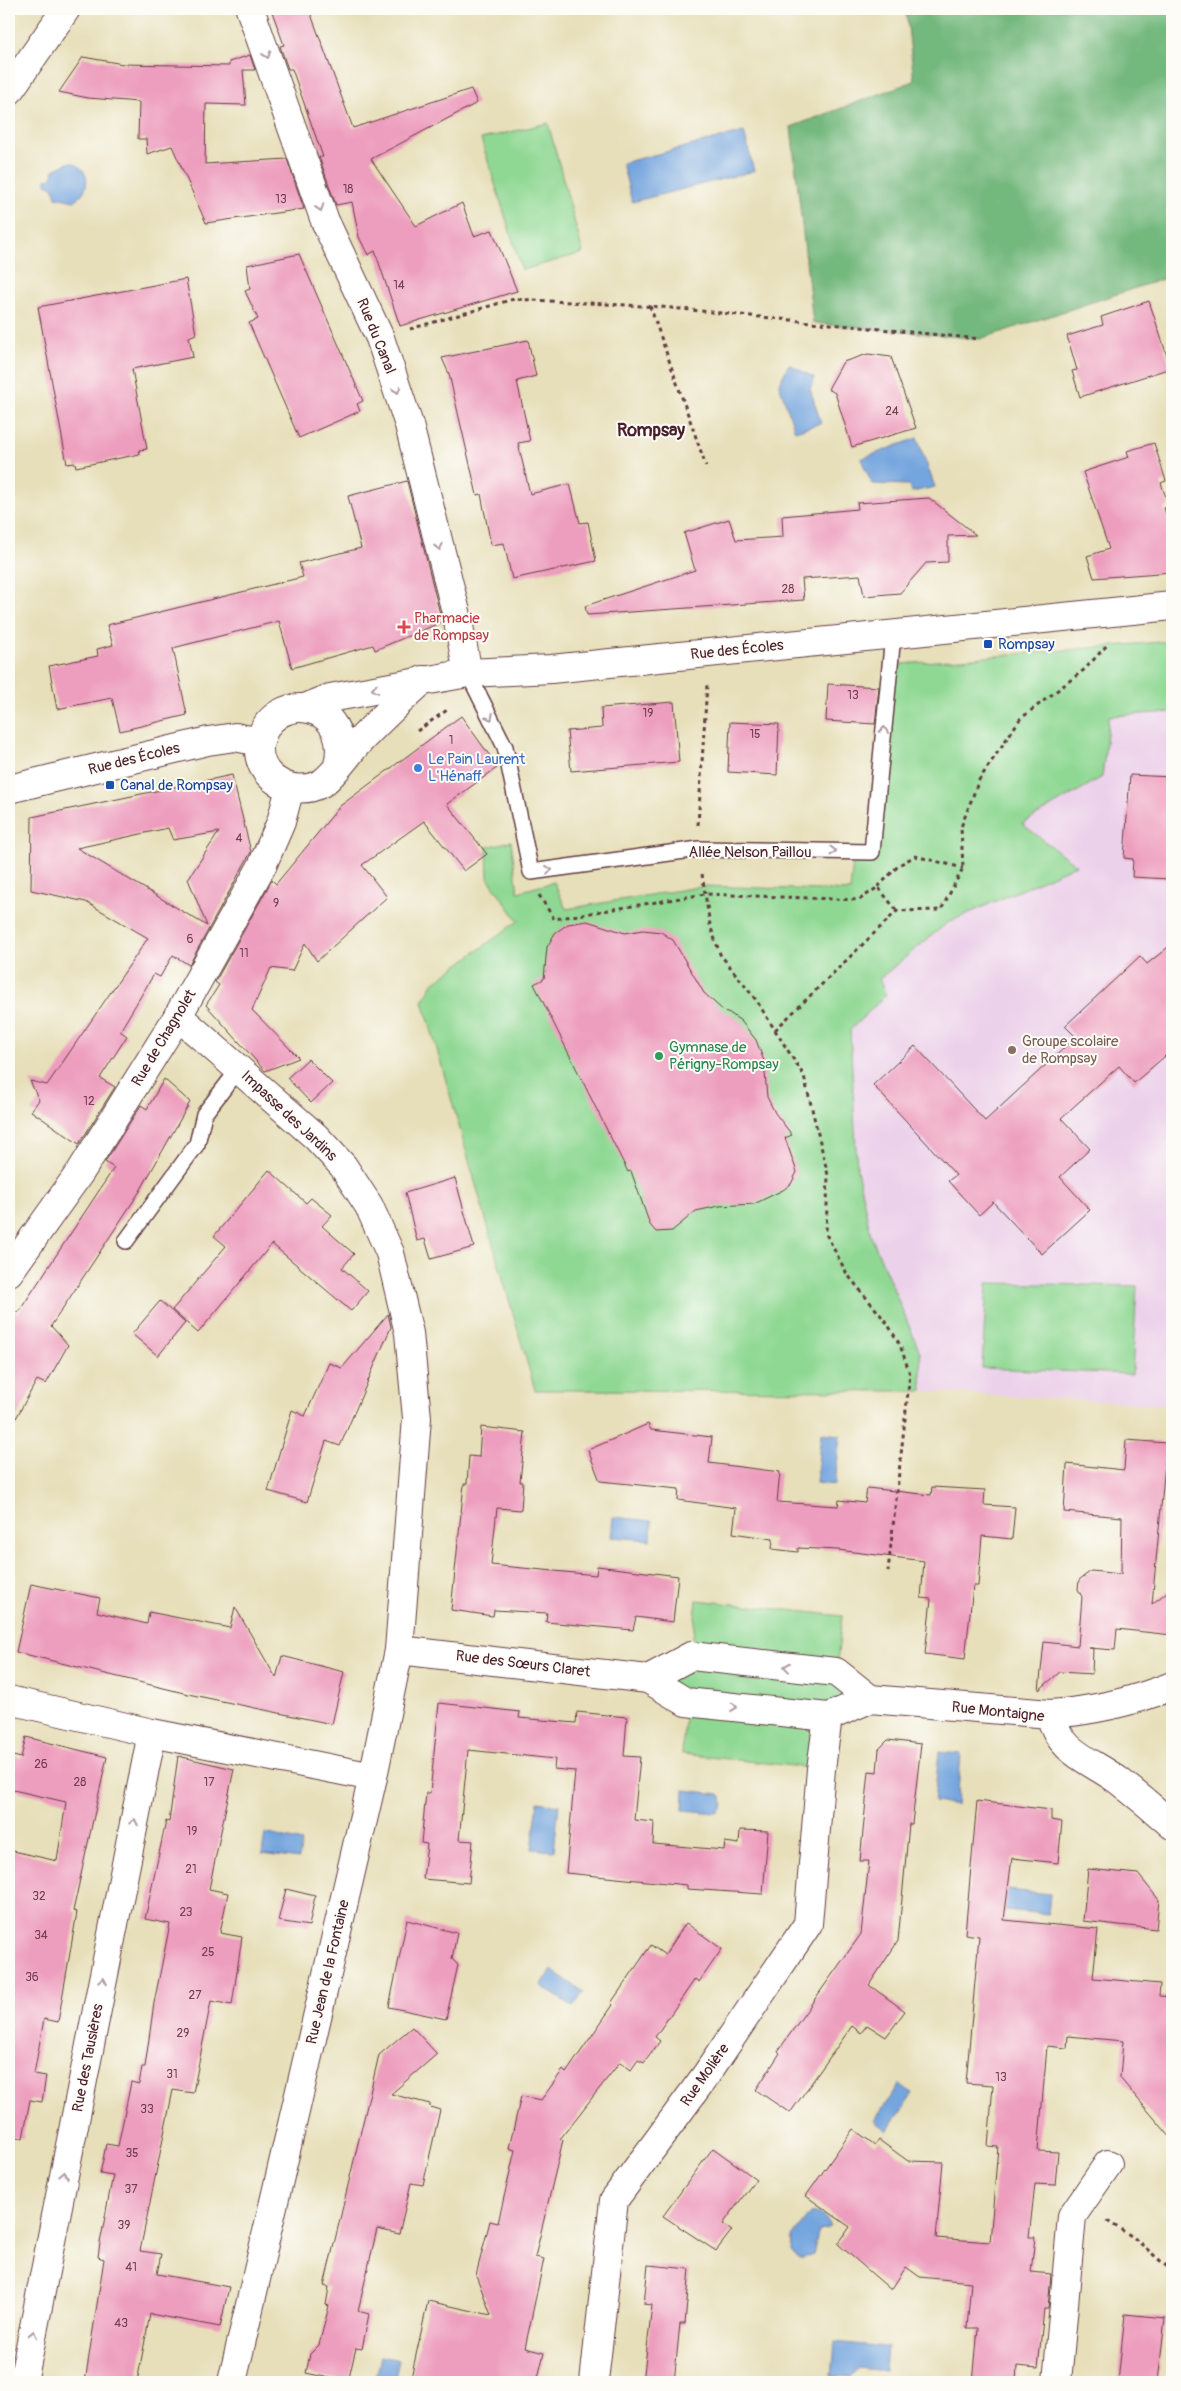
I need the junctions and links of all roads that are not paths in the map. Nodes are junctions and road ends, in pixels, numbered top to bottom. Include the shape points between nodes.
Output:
1 (66, 9) edge
2 (250, 9) edge
3 (9, 91) edge
4 (1172, 606) edge
5 (893, 635) junction
6 (468, 673) junction
7 (423, 680) junction
8 (305, 708) junction
9 (260, 742) junction
10 (338, 765) junction
11 (290, 788) junction
12 (9, 789) edge
13 (178, 1016) junction
14 (239, 1069) junction
15 (126, 1240) dead end
16 (9, 1272) edge
17 (406, 1558) joint
18 (399, 1650) junction
19 (648, 1678) junction
20 (1172, 1686) edge
21 (870, 1698) junction
22 (9, 1700) edge
23 (1050, 1714) junction
24 (828, 1717) junction
25 (152, 1733) junction
26 (373, 1777) junction
27 (1172, 1825) edge
28 (1108, 2164) dead end
29 (23, 2382) edge
30 (232, 2382) edge
31 (594, 2382) edge
32 (1057, 2382) edge

1 - 3 street
2 -> 6 street, Rue du Canal via 325,221 380,338 409,425
4 - 5 street, Rue des Écoles
5 - 6 street, Rue des Écoles via 561,668
6 -> 5 lane, Allée Nelson Paillou via 505,747 531,872 699,849 872,852
6 - 7 street, Rue des Écoles
7 -> 8 street, Rue des Écoles via 330,698
7 - 10 street via 376,723
8 - 9 street via 290,709 276,716 265,728
8 - 10 street via 320,712 332,722 339,735
9 - 11 street via 260,757 266,771
9 - 12 street, Rue des Écoles via 235,737 208,741
10 - 11 street via 332,775 312,787
11 - 13 street, Rue de Chagnolet via 281,822 262,866
13 - 14 street, Impasse des Jardins
13 - 16 street, Rue de Chagnolet via 82,1171
14 - 15 lane via 204,1114 197,1144
14 - 17 street, Impasse des Jardins via 316,1137 342,1166 369,1206 390,1253 409,1333 417,1418
17 - 18 street, Rue Jean de la Fontaine
18 - 19 street, Rue des Sœurs Claret
18 - 26 street, Rue Jean de la Fontaine
21 -> 19 street via 836,1672 691,1656
19 -> 24 street, Rue des Sœurs Claret via 686,1702
20 - 23 street via 1143,1698 1087,1712
21 - 23 street, Rue Montaigne
21 - 24 street
22 - 25 street
23 - 27 street, Rue Montaigne via 1063,1743 1118,1780
24 - 31 street, Rue Molière via 808,1924 706,2075 614,2200
25 - 26 street
29 -> 25 street, Rue des Tausières
26 - 30 street, Rue Jean de la Fontaine
28 - 32 street via 1072,2216

